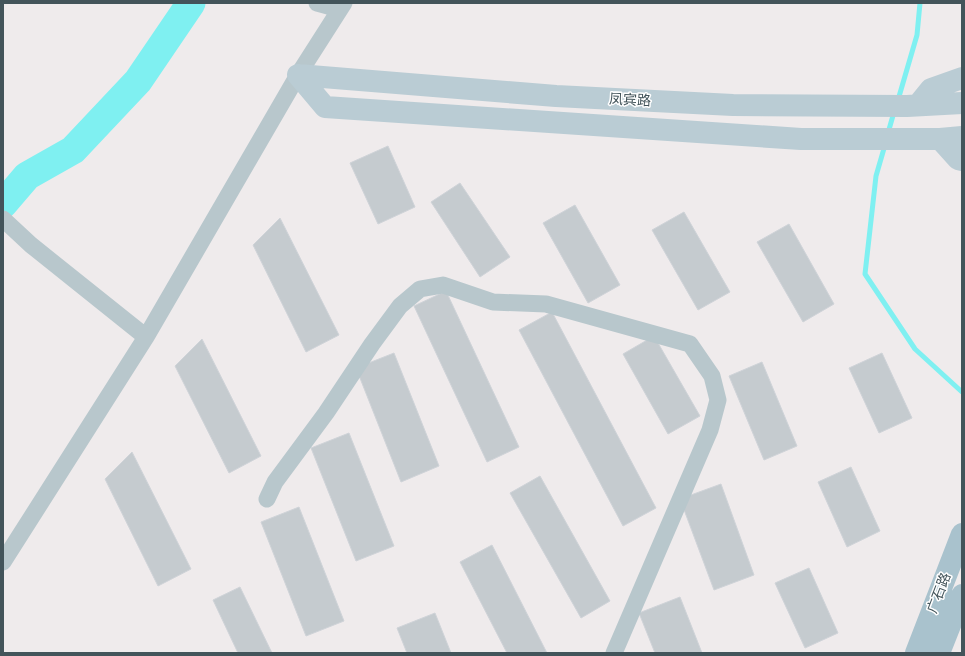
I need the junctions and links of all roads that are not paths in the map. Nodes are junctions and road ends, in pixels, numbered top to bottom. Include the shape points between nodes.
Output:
1 (317, 3) edge
2 (342, 6) edge
3 (298, 75) junction
4 (962, 78) edge
5 (962, 103) edge
6 (913, 106) junction
7 (962, 137) edge
8 (940, 139) junction
9 (962, 160) edge
10 (3, 219) edge
11 (146, 337) junction
12 (267, 499) dead end
13 (962, 534) edge
14 (3, 562) edge
15 (962, 595) edge
16 (614, 653) edge
17 (916, 653) edge
18 (939, 653) edge

1 - 2 street
2 - 3 street
3 - 6 main road, 凤宾路 via 556,96 686,103
3 - 8 main road via 325,107 801,139
3 - 11 street
4 - 6 main road via 931,90
5 - 6 main road, 凤宾路
7 - 8 main road
8 - 9 main road via 958,159
10 - 11 street via 31,245
11 - 14 street
12 - 16 street via 275,482 326,413 372,344 400,306 420,290 443,285 492,302 546,304 690,344 712,376 718,400 710,430
13 - 17 main road, 广石路
15 - 18 main road

